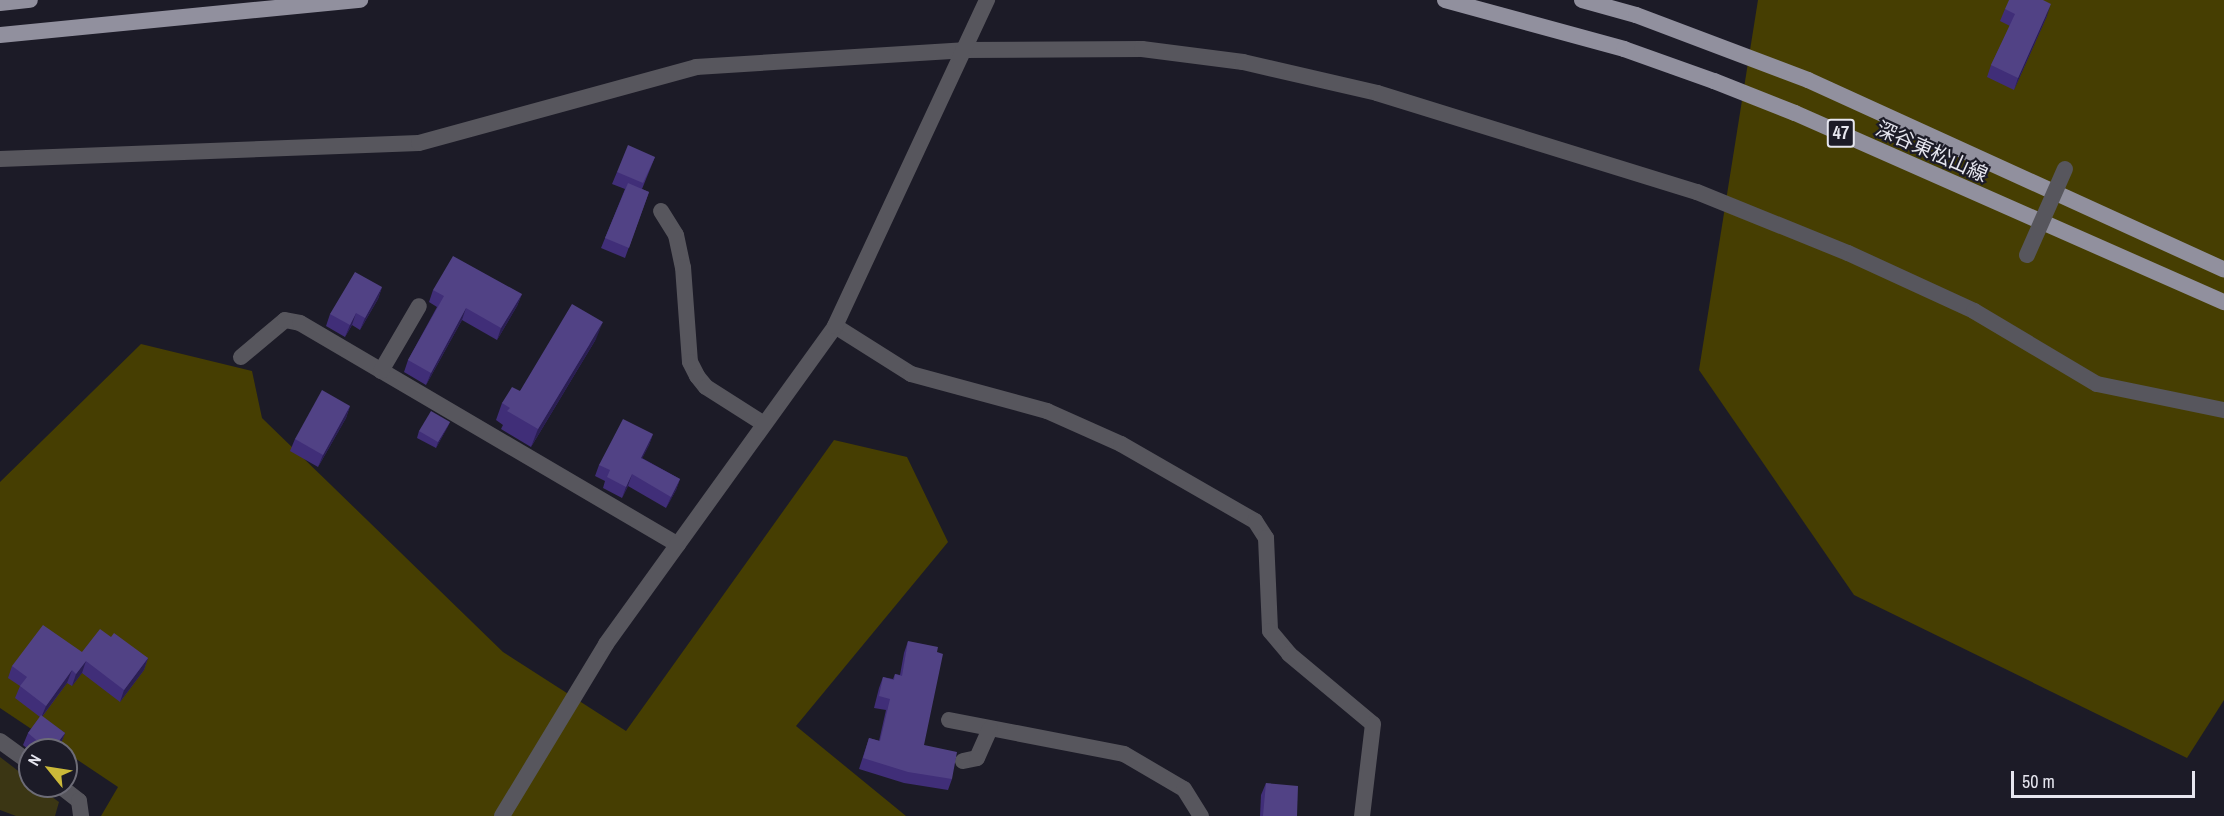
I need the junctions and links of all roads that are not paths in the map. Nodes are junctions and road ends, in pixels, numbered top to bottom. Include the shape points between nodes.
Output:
1 (30, 0) edge
2 (360, 0) edge
3 (987, 0) edge
4 (1445, 0) edge
5 (1582, 0) edge
6 (0, 3) edge
7 (0, 35) edge
8 (963, 50) junction
9 (0, 159) edge
10 (2065, 169) dead end
11 (661, 211) dead end
12 (2027, 255) dead end
13 (2224, 270) edge
14 (2224, 302) edge
15 (419, 306) dead end
16 (835, 326) junction
17 (241, 357) dead end
18 (381, 371) junction
19 (2224, 410) edge
20 (764, 424) junction
21 (678, 545) junction
22 (949, 720) dead end
23 (990, 729) junction
24 (0, 741) edge
25 (18, 754) edge
26 (963, 761) dead end
27 (75, 798) edge
28 (81, 816) edge
29 (501, 816) edge
30 (1201, 816) edge
31 (1362, 816) edge

1 - 6 main road
2 - 7 main road
3 - 8 street
4 - 14 main road, 深谷東松山線 / 47 via 1624,49 1724,85
5 - 13 main road, 深谷東松山線 / 47 via 1636,15 1808,80
8 - 9 street via 696,67 419,144
8 - 16 street
8 - 19 street via 1142,49 1243,63 1377,93 1697,192 1762,218 1974,311 2097,384
10 - 12 street, bridge
11 - 20 street via 676,235 684,267 694,369 706,387
15 - 18 street
16 - 20 street
16 - 31 street via 912,374 1047,411 1121,444 1255,521 1266,538 1270,631 1289,654 1373,724
17 - 18 street via 285,320 300,323
18 - 21 street
20 - 21 street
21 - 29 street via 606,644
22 - 23 street
23 - 26 street via 976,758
23 - 30 street via 1124,754 1184,789
24 - 25 street
27 - 28 street

